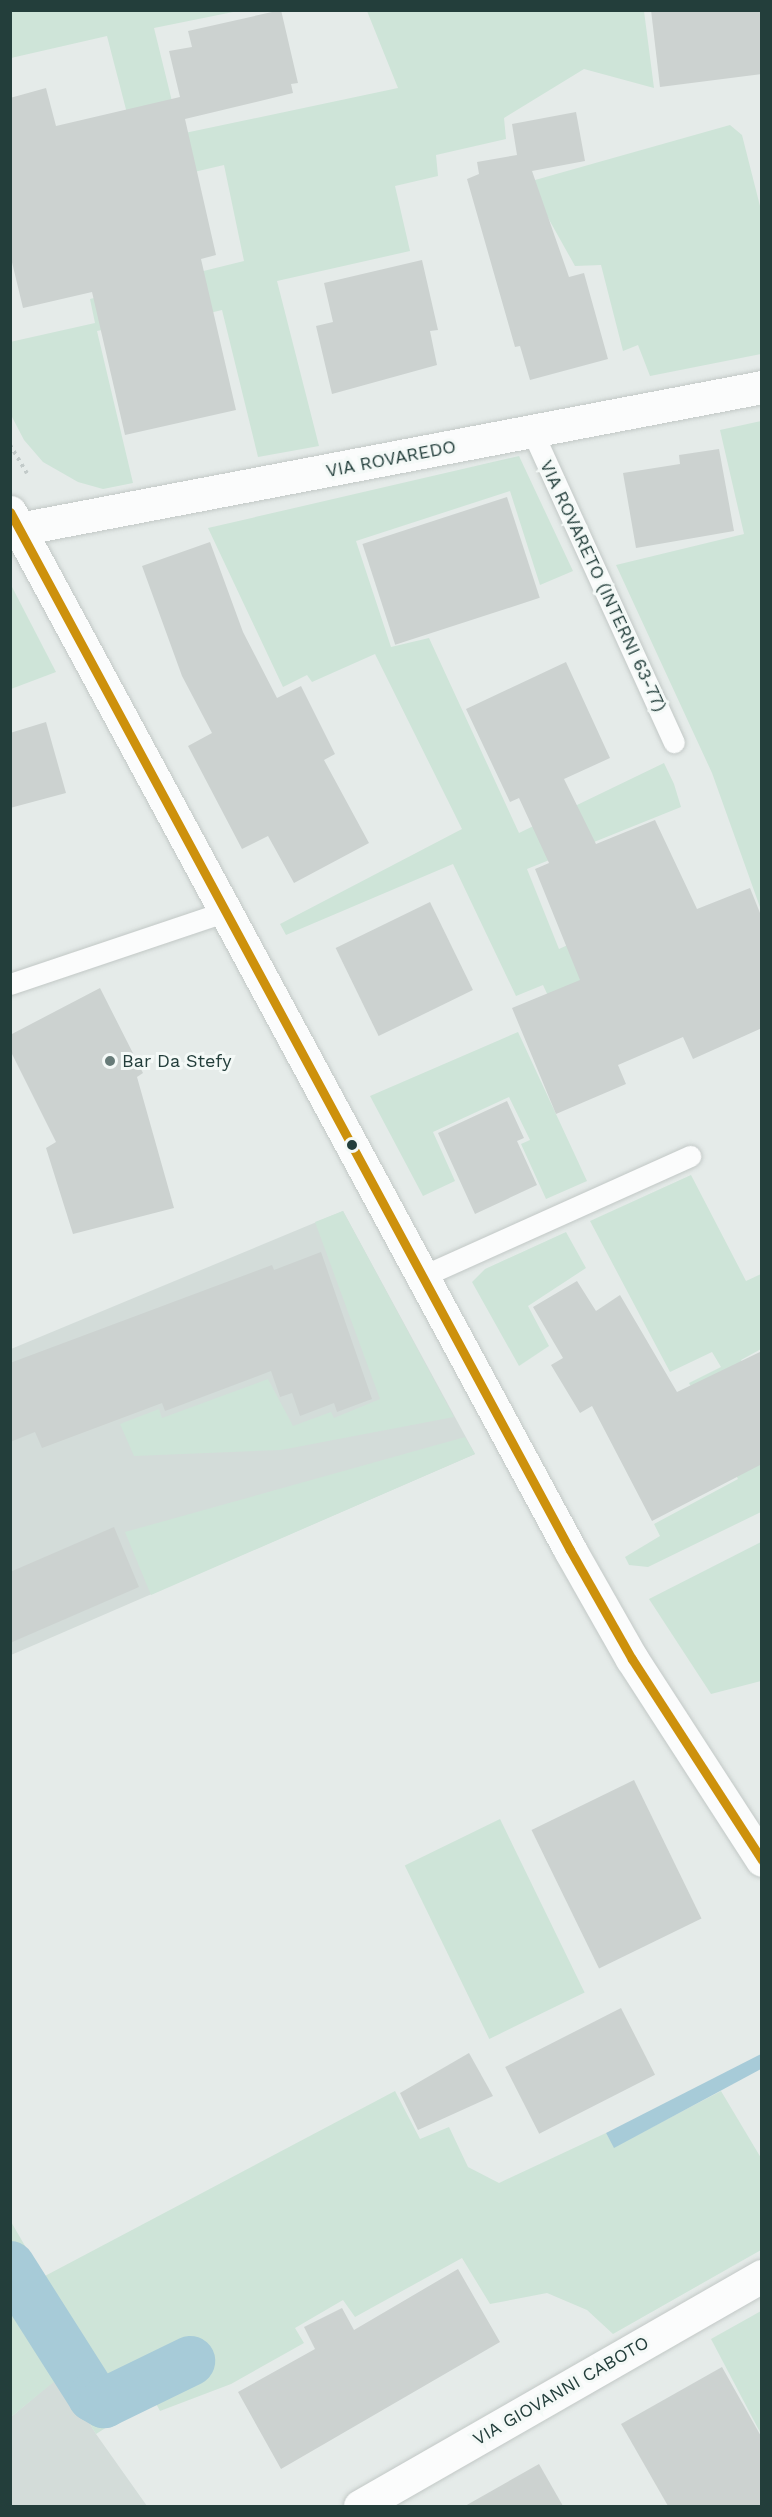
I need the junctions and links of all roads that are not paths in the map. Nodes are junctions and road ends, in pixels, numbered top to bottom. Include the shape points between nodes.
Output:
1 (762, 387) edge
2 (532, 431) junction
3 (15, 521) edge
4 (674, 742) dead end
5 (226, 912) junction
6 (10, 984) edge
7 (690, 1156) dead end
8 (423, 1276) junction
9 (762, 1860) edge
10 (762, 2276) edge
11 (360, 2506) edge

1 - 2 main road, VIA ROVAREDO
2 - 3 main road, VIA ROVAREDO
2 - 4 lane, VIA ROVARETO (INTERNI 63-77)
3 - 5 main road
5 - 6 lane
5 - 8 main road
7 - 8 lane
8 - 9 main road via 632,1659
10 - 11 main road, VIA GIOVANNI CABOTO

